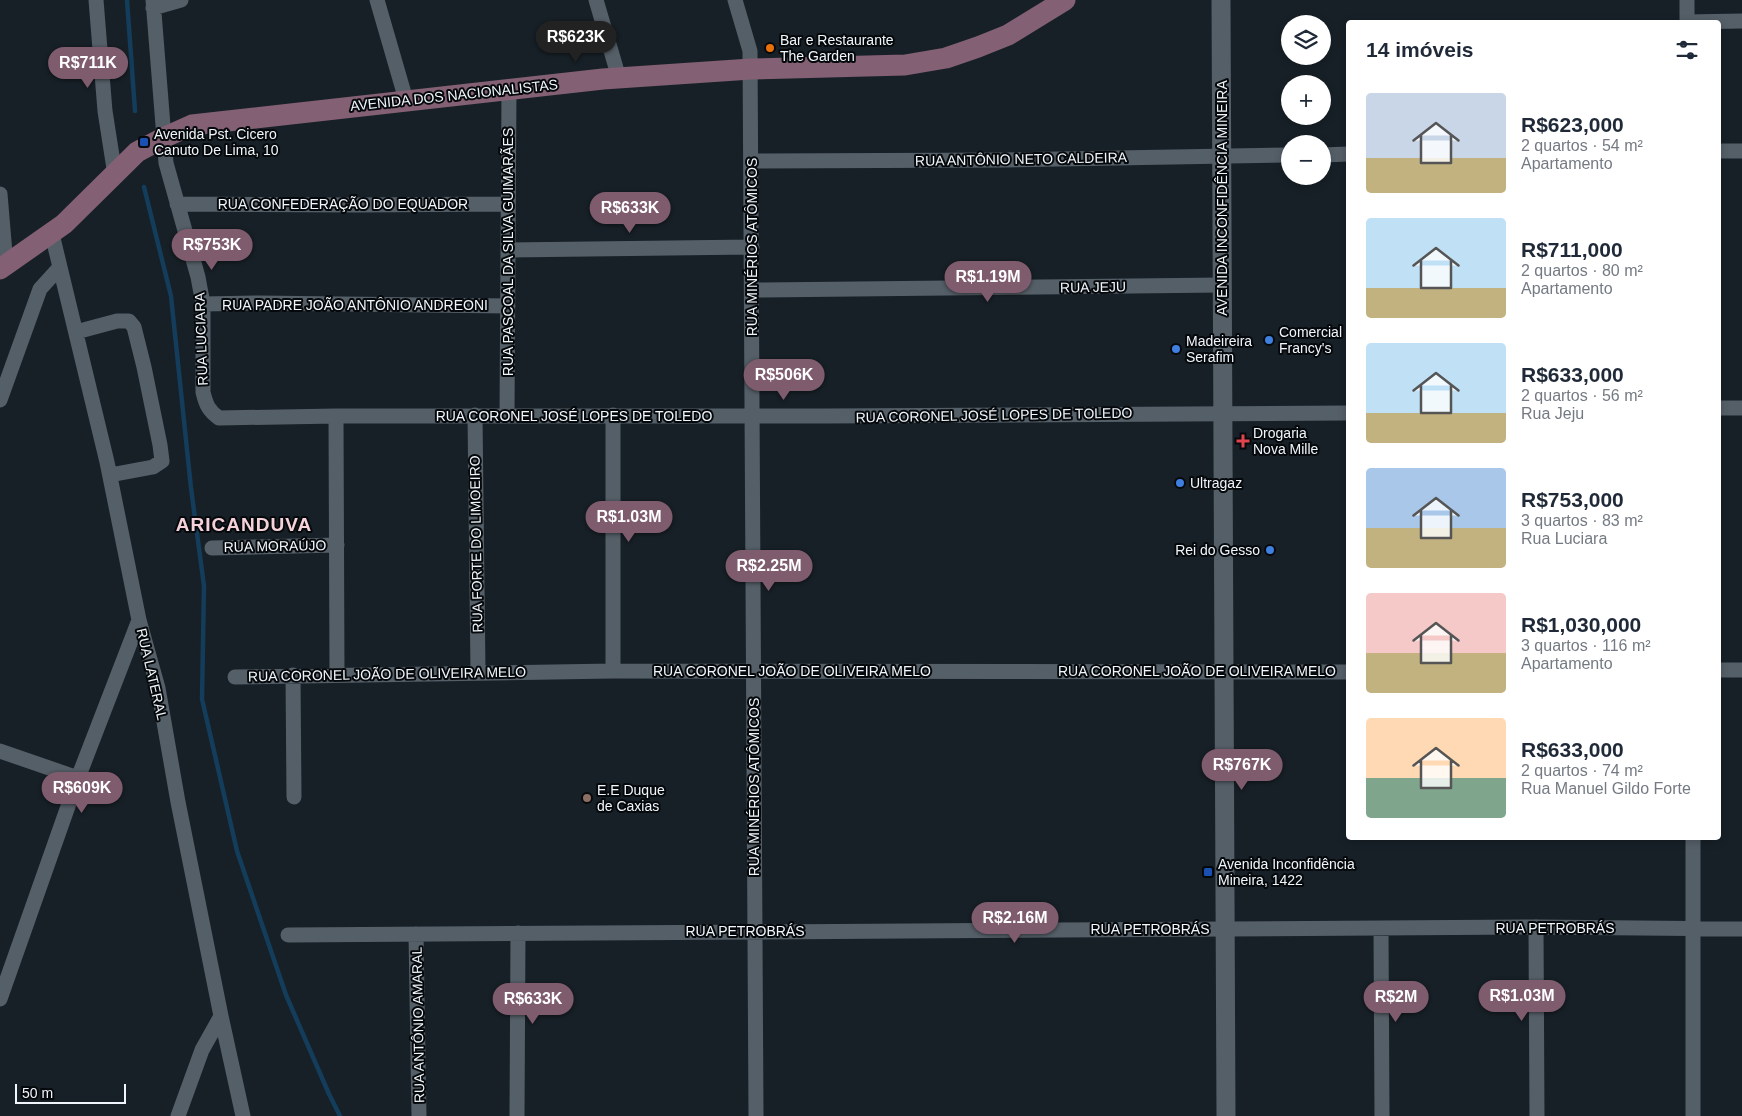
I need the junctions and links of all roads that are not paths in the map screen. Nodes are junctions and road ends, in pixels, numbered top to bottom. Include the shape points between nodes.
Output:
1 (96, 0) edge
2 (181, 0) edge
3 (377, 0) edge
4 (596, 0) edge
5 (735, 0) edge
6 (1221, 0) edge
7 (1687, 0) edge
8 (1058, 2) edge
9 (153, 4) edge
10 (1687, 20) edge
11 (1721, 22) edge
12 (1742, 22) edge
13 (750, 69) junction
14 (619, 78) junction
15 (509, 89) junction
16 (406, 100) junction
17 (163, 138) junction
18 (1721, 151) edge
19 (1742, 151) edge
20 (1346, 154) edge
21 (1281, 155) edge
22 (1331, 155) edge
23 (1222, 156) junction
24 (752, 161) junction
25 (115, 175) junction
26 (0, 194) edge
27 (177, 204) junction
28 (508, 204) junction
29 (52, 234) junction
30 (752, 247) junction
31 (508, 250) junction
32 (3, 267) edge
33 (60, 267) junction
34 (1222, 286) junction
35 (753, 290) junction
36 (203, 304) junction
37 (508, 306) junction
38 (76, 332) junction
39 (0, 400) edge
40 (1721, 408) edge
41 (1742, 408) edge
42 (1222, 413) junction
43 (1346, 413) edge
44 (507, 415) junction
45 (613, 415) junction
46 (336, 416) junction
47 (475, 416) junction
48 (753, 416) junction
49 (219, 418) joint
50 (110, 475) junction
51 (337, 545) junction
52 (212, 548) dead end
53 (139, 620) junction
54 (754, 670) junction
55 (1721, 670) edge
56 (1742, 670) edge
57 (613, 671) junction
58 (478, 672) junction
59 (1224, 672) junction
60 (1346, 672) edge
61 (337, 674) junction
62 (293, 675) junction
63 (235, 677) dead end
64 (0, 751) edge
65 (78, 778) junction
66 (294, 797) dead end
67 (1693, 840) edge
68 (1536, 927) junction
69 (1225, 928) junction
70 (1381, 929) junction
71 (1692, 929) junction
72 (1742, 929) edge
73 (755, 931) junction
74 (518, 933) junction
75 (416, 934) junction
76 (288, 935) dead end
77 (0, 999) edge
78 (221, 1016) junction
79 (178, 1116) edge
80 (244, 1116) edge
81 (419, 1116) edge
82 (517, 1116) edge
83 (756, 1116) edge
84 (1226, 1116) edge
85 (1382, 1116) edge
86 (1537, 1116) edge
87 (1693, 1116) edge

1 - 25 street via 105,111
2 - 9 street
3 - 16 street
4 - 14 street
5 - 13 street, RUA MINÉRIOS ATÔMICOS via 750,51
6 - 23 street, AVENIDA INCONFIDÊNCIA MINEIRA
7 - 10 street
8 - 13 main road, AVENIDA DOS NACIONALISTAS via 1008,34 946,58 905,65
9 - 17 street, RUA LUCIARA
11 - 12 street
13 - 14 main road, AVENIDA DOS NACIONALISTAS
13 - 24 street, RUA MINÉRIOS ATÔMICOS
14 - 15 main road, AVENIDA DOS NACIONALISTAS
15 - 16 main road, AVENIDA DOS NACIONALISTAS
15 - 28 street, RUA PASCOAL DA SILVA GUIMARÃES
16 - 17 main road, AVENIDA DOS NACIONALISTAS via 192,125
17 - 25 main road, AVENIDA DOS NACIONALISTAS via 137,152
17 - 27 street, RUA LUCIARA
18 - 19 street
20 - 22 street
21 - 23 street, RUA ANTÔNIO NETO CALDEIRA
23 - 24 street, RUA ANTÔNIO NETO CALDEIRA
23 - 34 street, AVENIDA INCONFIDÊNCIA MINEIRA
24 - 30 street, RUA MINÉRIOS ATÔMICOS
25 - 29 main road, AVENIDA DOS NACIONALISTAS
26 - 32 street
27 - 28 street, RUA CONFEDERAÇÃO DO EQUADOR
27 - 36 street, RUA LUCIARA
28 - 31 street, RUA PASCOAL DA SILVA GUIMARÃES
29 - 32 main road, AVENIDA DOS NACIONALISTAS
29 - 33 street, RUA LATERAL
30 - 31 street
30 - 35 street, RUA MINÉRIOS ATÔMICOS
31 - 37 street, RUA PASCOAL DA SILVA GUIMARÃES
33 - 38 street, RUA LATERAL
33 - 39 street via 40,289
34 - 35 street, RUA JEJU
34 - 42 street, AVENIDA INCONFIDÊNCIA MINEIRA
35 - 48 street, RUA MINÉRIOS ATÔMICOS
36 - 37 street, RUA PADRE JOÃO ANTÔNIO ANDREONI
36 - 49 street, RUA LUCIARA via 203,392 206,405
37 - 44 street, RUA PASCOAL DA SILVA GUIMARÃES
38 - 50 street, RUA LATERAL
38 - 50 street via 128,321 134,327 138,343 162,461 153,467
40 - 41 street
42 - 43 street, RUA CORONEL JOSÉ LOPES DE TOLEDO
42 - 48 street, RUA CORONEL JOSÉ LOPES DE TOLEDO
42 - 59 street, AVENIDA INCONFIDÊNCIA MINEIRA
44 - 45 street, RUA CORONEL JOSÉ LOPES DE TOLEDO
44 - 47 street, RUA CORONEL JOSÉ LOPES DE TOLEDO
45 - 48 street, RUA CORONEL JOSÉ LOPES DE TOLEDO
45 - 57 street
46 - 47 street, RUA CORONEL JOSÉ LOPES DE TOLEDO
46 - 49 street, RUA CORONEL JOSÉ LOPES DE TOLEDO
46 - 51 street
47 - 58 street, RUA FORTE DO LIMOEIRO
48 - 54 street, RUA MINÉRIOS ATÔMICOS
50 - 53 street, RUA LATERAL
51 - 52 street, RUA MORAÚJO
51 - 61 street
53 - 65 street
53 - 78 street, RUA LATERAL via 158,688
54 - 57 street, RUA CORONEL JOÃO DE OLIVEIRA MELO
54 - 59 street, RUA CORONEL JOÃO DE OLIVEIRA MELO
54 - 73 street, RUA MINÉRIOS ATÔMICOS
55 - 56 street
57 - 58 street, RUA CORONEL JOÃO DE OLIVEIRA MELO
58 - 61 street, RUA CORONEL JOÃO DE OLIVEIRA MELO
59 - 60 street, RUA CORONEL JOÃO DE OLIVEIRA MELO
59 - 69 street, AVENIDA INCONFIDÊNCIA MINEIRA
61 - 62 street, RUA CORONEL JOÃO DE OLIVEIRA MELO
62 - 63 street, RUA CORONEL JOÃO DE OLIVEIRA MELO
62 - 66 street
64 - 65 street
65 - 77 street
67 - 71 street
68 - 70 street, RUA PETROBRÁS
68 - 71 street, RUA PETROBRÁS
68 - 86 street
69 - 70 street, RUA PETROBRÁS
69 - 73 street, RUA PETROBRÁS
69 - 84 street, AVENIDA INCONFIDÊNCIA MINEIRA
70 - 85 street
71 - 72 street, RUA PETROBRÁS
71 - 87 street
73 - 74 street, RUA PETROBRÁS
73 - 83 street, RUA MINÉRIOS ATÔMICOS
74 - 75 street, RUA PETROBRÁS
74 - 82 street
75 - 76 street, RUA PETROBRÁS
75 - 81 street, RUA ANTÔNIO AMARAL
78 - 79 street via 202,1050
78 - 80 street, RUA LATERAL

